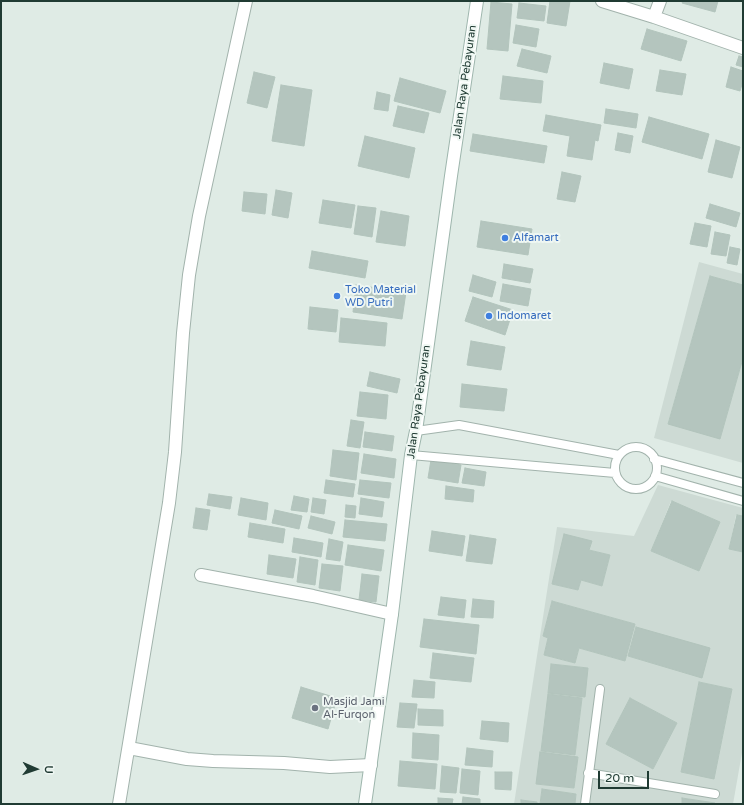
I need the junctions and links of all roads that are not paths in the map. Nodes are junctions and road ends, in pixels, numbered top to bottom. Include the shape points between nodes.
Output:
1 (246, 1) edge
2 (477, 1) edge
3 (602, 1) edge
4 (660, 1) edge
5 (654, 17) junction
6 (743, 48) edge
7 (416, 431) junction
8 (411, 455) junction
9 (620, 455) junction
10 (654, 459) junction
11 (616, 473) junction
12 (655, 476) junction
13 (743, 483) edge
14 (743, 501) edge
15 (201, 575) dead end
16 (392, 614) junction
17 (600, 689) dead end
18 (128, 748) junction
19 (371, 765) junction
20 (588, 773) junction
21 (715, 794) dead end
22 (119, 804) edge
23 (365, 804) edge
24 (585, 804) edge

1 - 18 street via 199,216 189,275 169,503
2 - 7 street, Jalan Raya Pebayuran
3 - 5 street
4 - 5 street
5 - 6 street
7 - 8 street, Jalan Raya Pebayuran
7 - 9 lane via 459,425
8 - 11 lane
8 - 16 street, Jalan Raya Pebayuran
9 - 10 lane via 631,448 638,448 645,449
9 - 11 lane
10 - 12 lane
10 - 13 lane
11 - 12 lane via 620,482 634,489 649,484
12 - 14 lane
15 - 16 street
16 - 19 street, Jalan Raya Pebayuran
17 - 20 lane
18 - 19 street via 213,762 284,763 330,767
18 - 22 street
19 - 23 street, Jalan Raya Pebayuran
20 - 21 lane
20 - 24 lane

